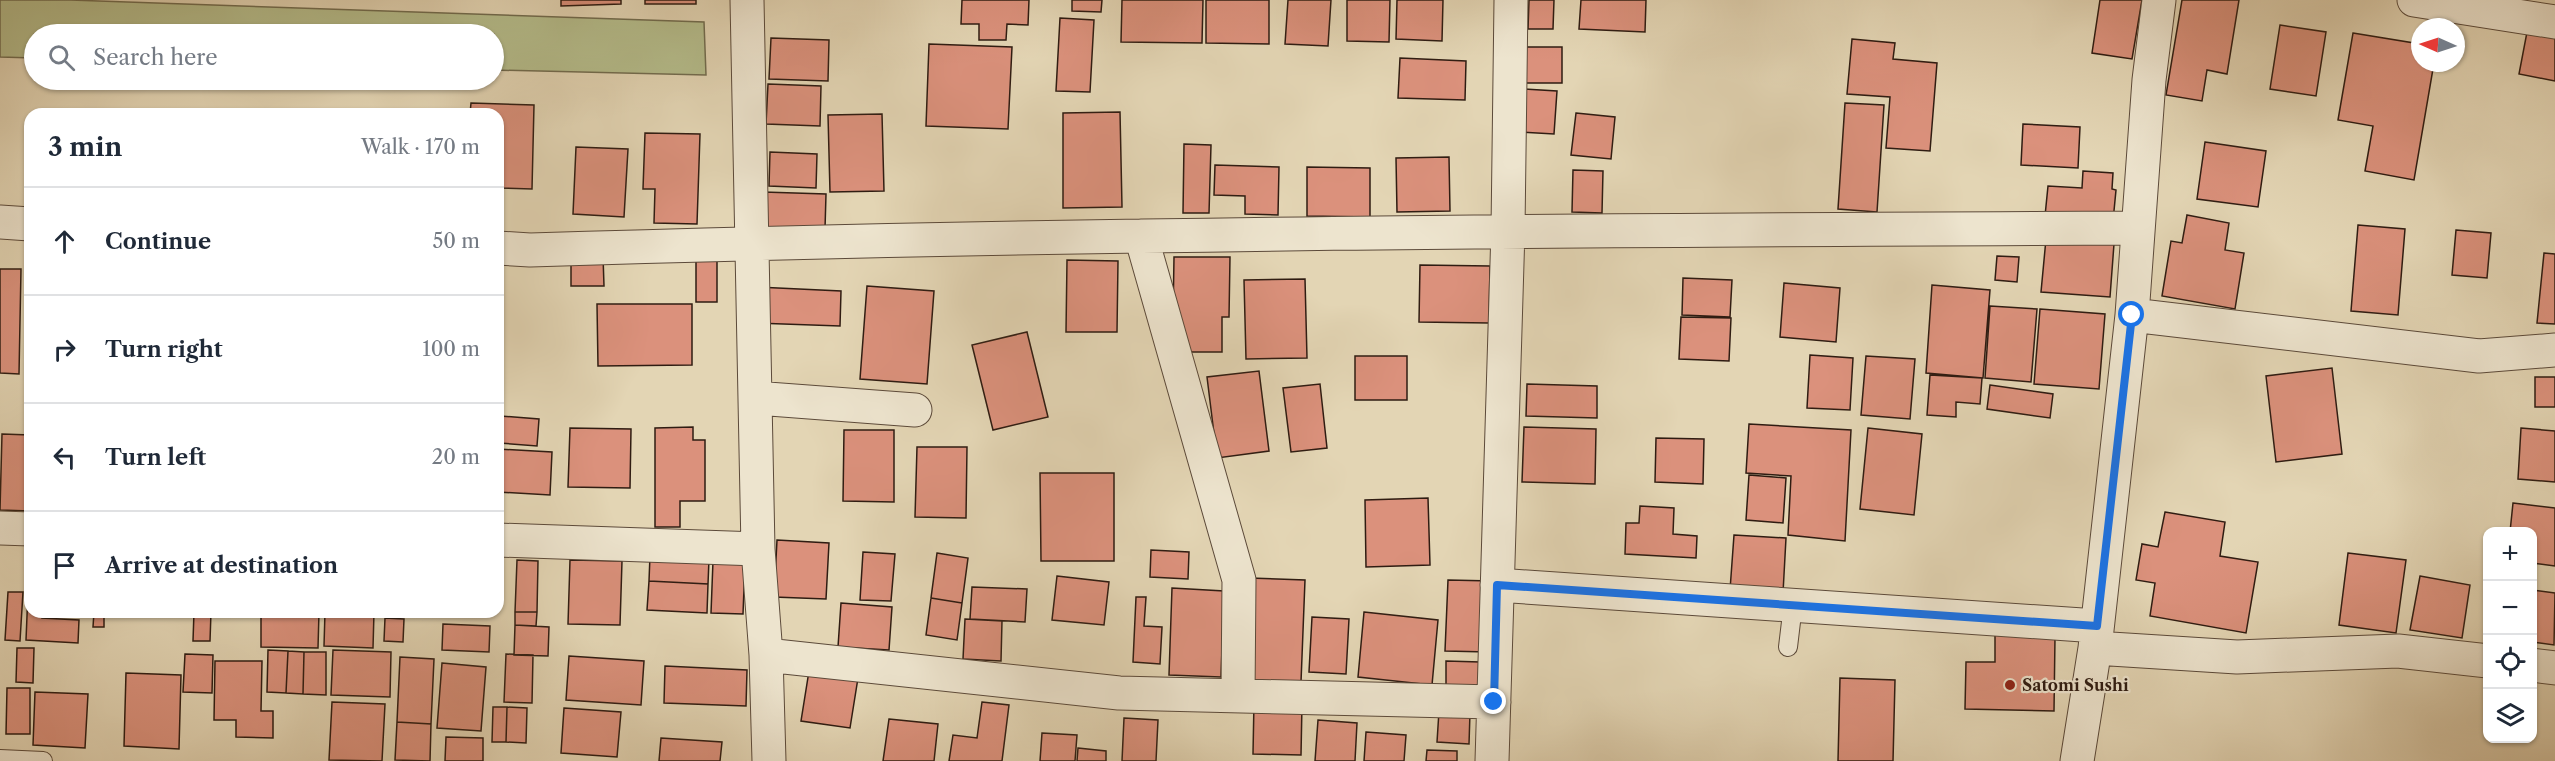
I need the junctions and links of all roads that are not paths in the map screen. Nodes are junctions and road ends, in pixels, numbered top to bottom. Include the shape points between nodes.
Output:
1 (747, 0) edge
2 (1511, 0) edge
3 (2158, 0) edge
4 (2414, 0) edge
5 (2555, 22) edge
6 (0, 222) edge
7 (24, 224) edge
8 (2137, 228) junction
9 (1508, 230) junction
10 (1141, 236) junction
11 (751, 243) junction
12 (504, 248) edge
13 (2132, 315) junction
14 (2555, 350) edge
15 (755, 398) junction
16 (915, 410) dead end
17 (0, 528) edge
18 (24, 528) edge
19 (504, 540) edge
20 (758, 549) junction
21 (1497, 585) junction
22 (1793, 605) junction
23 (2096, 637) junction
24 (1788, 647) dead end
25 (766, 655) junction
26 (2483, 661) edge
27 (2537, 666) edge
28 (2555, 668) edge
29 (1238, 696) junction
30 (1494, 702) junction
31 (0, 759) edge
32 (43, 761) edge
33 (769, 761) edge
34 (1492, 761) edge
35 (2077, 761) edge

1 - 11 street
2 - 9 street
3 - 8 street
4 - 5 street
6 - 7 street
8 - 9 street
8 - 13 street
9 - 10 street
9 - 21 street
10 - 11 street
10 - 29 street via 1239,580
11 - 12 street
11 - 15 street
13 - 14 street via 2479,356
13 - 23 street
15 - 16 street
15 - 20 street
17 - 18 street
19 - 20 street
20 - 25 street
21 - 22 street
21 - 30 street
22 - 23 street
22 - 24 lane
23 - 26 street via 2237,657 2398,651
23 - 35 street
25 - 29 street via 1119,693
25 - 33 street
27 - 28 street
29 - 30 street
30 - 34 street
31 - 32 lane

